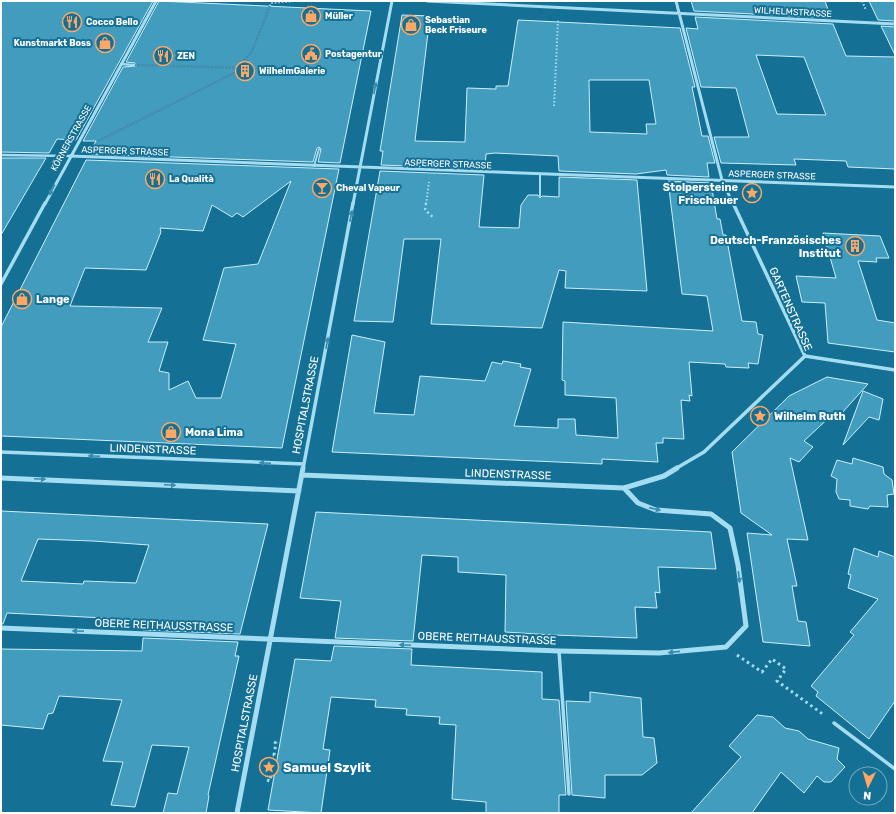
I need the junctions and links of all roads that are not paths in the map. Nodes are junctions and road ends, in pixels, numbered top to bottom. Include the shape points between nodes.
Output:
1 (156, 1) edge
2 (392, 1) edge
3 (427, 1) edge
4 (676, 1) edge
5 (680, 13) junction
6 (895, 24) edge
7 (121, 64) junction
8 (134, 65) tunnel mouth
9 (319, 149) dead end
10 (1, 154) edge
11 (70, 156) junction
12 (314, 166) junction
13 (360, 167) junction
14 (540, 174) junction
15 (722, 180) junction
16 (895, 187) edge
17 (540, 196) dead end
18 (1, 284) edge
19 (805, 356) junction
20 (895, 370) edge
21 (1, 452) edge
22 (704, 452) joint
23 (304, 464) junction
24 (302, 474) junction
25 (1, 478) edge
26 (624, 488) junction
27 (299, 490) junction
28 (1, 628) edge
29 (270, 639) junction
30 (559, 651) junction
31 (834, 722) road end
32 (895, 769) edge
33 (569, 794) dead end
34 (237, 813) edge

1 - 7 street, KÖRNERSTRASSE
13 -> 2 street, HOSPITALSTRASSE
3 - 5 street, WILHELMSTRASSE
4 - 5 street, GARTENSTRASSE
5 - 6 street, WILHELMSTRASSE
5 - 15 street, GARTENSTRASSE
7 - 8 street
7 - 11 street, KÖRNERSTRASSE
9 - 12 lane
10 - 11 street, ASPERGER STRASSE
11 - 12 street, ASPERGER STRASSE
11 -> 18 street, KÖRNERSTRASSE
12 - 13 street, ASPERGER STRASSE
13 - 14 street, ASPERGER STRASSE
23 -> 13 street, HOSPITALSTRASSE
14 - 15 street, ASPERGER STRASSE
14 - 17 lane
15 - 16 street, ASPERGER STRASSE
15 - 19 street, GARTENSTRASSE
19 - 20 street
19 - 22 street, GARTENSTRASSE
23 -> 21 street, LINDENSTRASSE
22 - 26 street, LINDENSTRASSE via 664,476
23 - 24 street, HOSPITALSTRASSE
24 - 26 street, LINDENSTRASSE
24 - 27 street, HOSPITALSTRASSE
25 -> 27 street
26 -> 30 street, OBERE REITHAUSSTRASSE via 638,503 656,510 711,514 730,528 746,626 726,647 659,653
27 - 29 street, HOSPITALSTRASSE
29 -> 28 street, OBERE REITHAUSSTRASSE
30 -> 29 street, OBERE REITHAUSSTRASSE
29 - 34 street, HOSPITALSTRASSE
30 - 33 lane
31 - 32 lane

